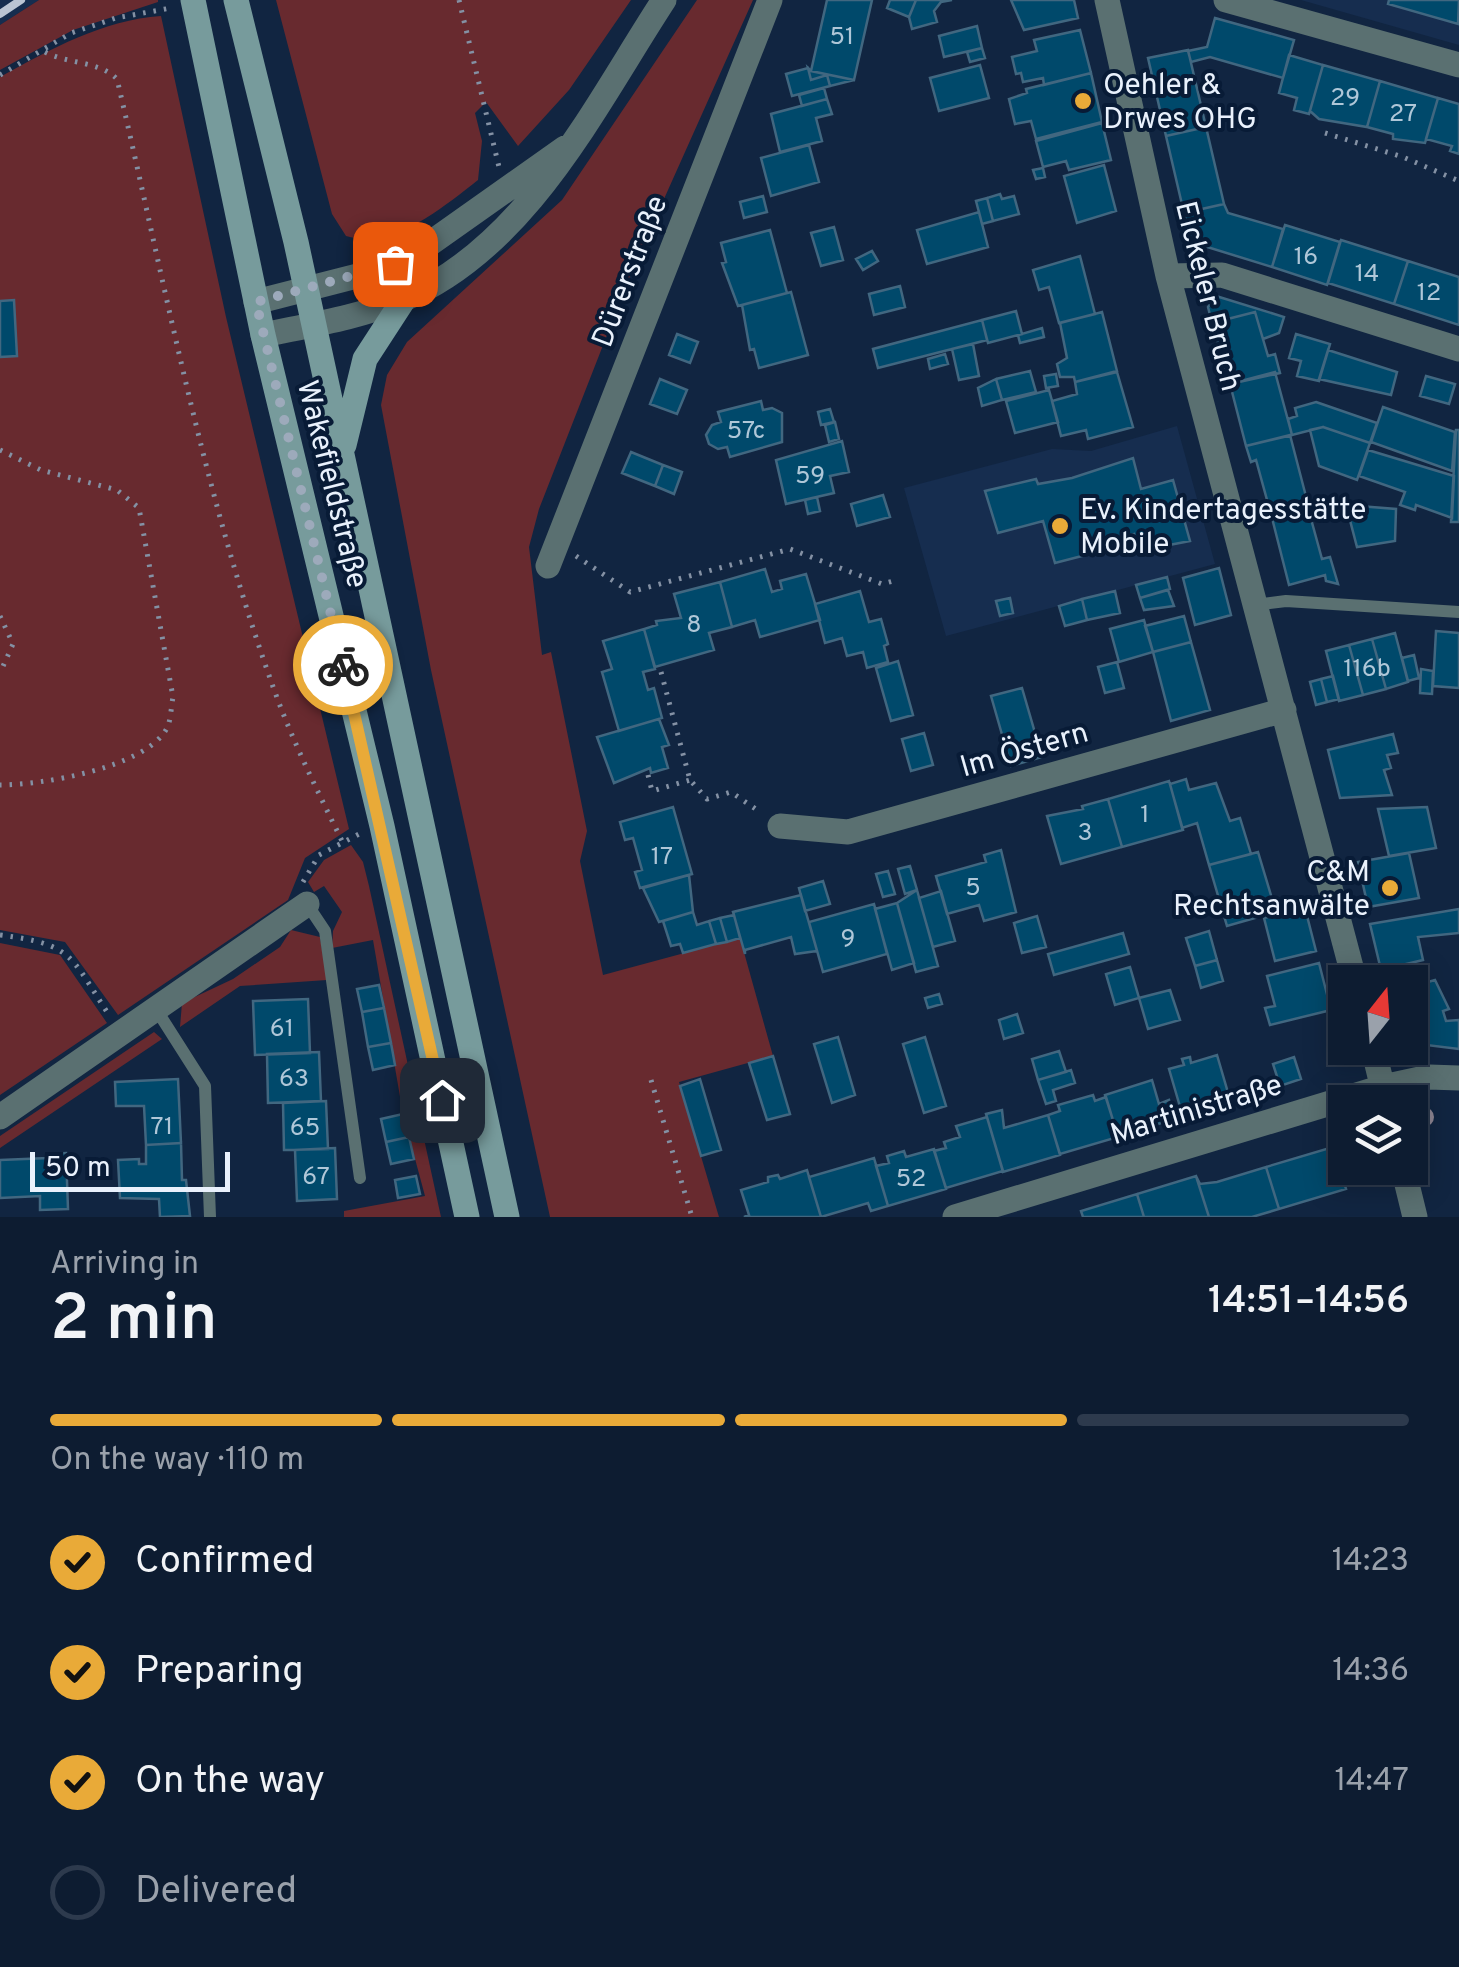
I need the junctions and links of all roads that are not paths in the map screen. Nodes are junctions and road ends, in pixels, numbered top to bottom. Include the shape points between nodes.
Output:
1 (236, 0) edge
2 (664, 0) edge
3 (770, 0) edge
4 (1107, 0) edge
5 (1226, 0) edge
6 (193, 2) edge
7 (1459, 65) edge
8 (565, 148) junction
9 (1168, 276) junction
10 (306, 290) junction
11 (404, 299) junction
12 (256, 302) junction
13 (313, 324) junction
14 (264, 335) junction
15 (1459, 349) edge
16 (342, 455) junction
17 (552, 554) road end
18 (1256, 605) junction
19 (1459, 612) edge
20 (1284, 710) junction
21 (780, 826) road end
22 (307, 904) joint
23 (1352, 965) edge
24 (156, 1009) junction
25 (1459, 1078) edge
26 (1409, 1085) edge
27 (1328, 1111) edge
28 (0, 1117) edge
29 (360, 1178) dead end
30 (1407, 1185) edge
31 (210, 1217) edge
32 (467, 1217) edge
33 (507, 1217) edge
34 (955, 1217) edge
35 (1415, 1217) edge

1 - 10 main road, Wakefieldstraße
2 - 8 street
3 - 17 street, Dürerstraße
4 - 9 street, Eickeler Bruch
5 - 7 street
6 - 12 main road, Wakefieldstraße
8 - 10 street via 418,252
8 - 11 street via 554,176 509,224
9 - 15 street via 1222,275
9 - 18 street, Eickeler Bruch
10 - 12 street
10 - 13 main road, Wakefieldstraße
11 - 13 street
11 - 16 main road via 365,359
12 - 14 main road, Wakefieldstraße
13 - 14 street
13 - 16 main road, Wakefieldstraße
14 - 32 main road, Wakefieldstraße
16 - 33 main road, Wakefieldstraße
18 - 19 lane via 1286,601
18 - 20 street, Eickeler Bruch
20 - 21 street, Im Östern via 848,832
20 - 23 street, Eickeler Bruch
22 - 24 street
22 - 29 lane via 325,932
24 - 28 street
24 - 31 lane via 205,1086
25 - 26 street, Martinistraße via 1429,1077
27 - 34 street, Martinistraße
30 - 35 street

